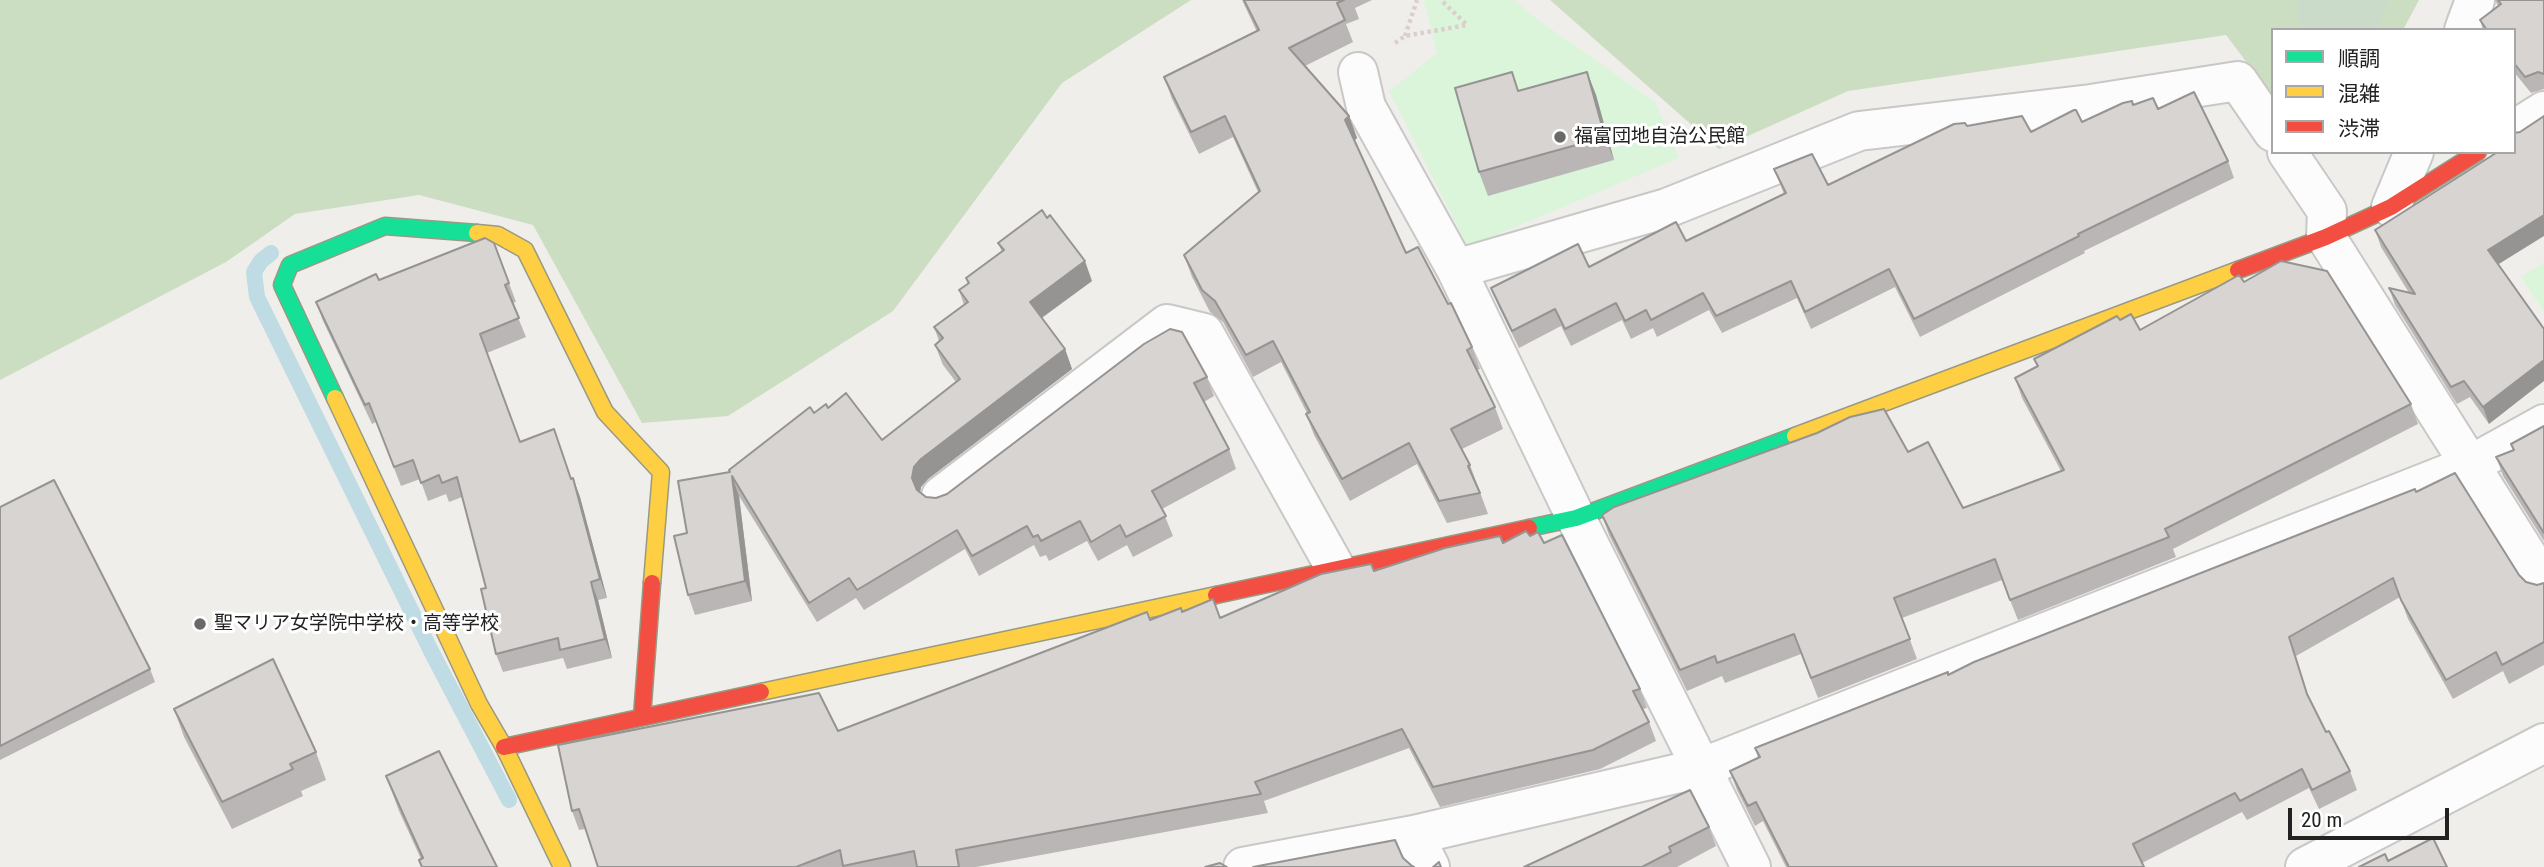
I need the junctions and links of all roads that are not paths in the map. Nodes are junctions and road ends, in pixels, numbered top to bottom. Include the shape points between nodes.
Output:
1 (2475, 0) edge
2 (2466, 28) edge
3 (1359, 72) dead end
4 (2544, 111) edge
5 (2271, 129) edge
6 (2516, 129) edge
7 (2288, 154) edge
8 (2413, 154) edge
9 (2475, 154) edge
10 (2391, 207) junction
11 (2326, 237) junction
12 (1456, 269) junction
13 (2544, 424) edge
14 (2470, 465) junction
15 (942, 496) edge
16 (1576, 518) junction
17 (1336, 569) junction
18 (2544, 582) edge
19 (642, 718) junction
20 (2544, 743) edge
21 (504, 747) junction
22 (1702, 768) junction
23 (1422, 851) edge
24 (562, 867) edge
25 (1243, 867) edge
26 (1751, 867) edge
27 (2305, 867) edge

1 - 2 street
3 - 12 street via 1366,107
4 - 6 street
5 - 12 street via 2238,81 2091,104 1859,131 1667,208
7 - 11 street via 2327,211
8 - 10 street
9 - 10 street
10 - 11 street
11 - 14 street
11 - 16 street
12 - 16 street
13 - 14 street
14 - 18 street
14 - 22 street
15 - 17 street via 1167,324 1204,333
16 - 17 street
16 - 22 street
17 - 19 street
19 - 21 street
19 - 21 street via 661,472 605,412 525,250 498,235 385,226 290,265 282,285 479,704
20 - 27 street
21 - 24 street
22 - 23 street
22 - 26 street
23 - 25 street

